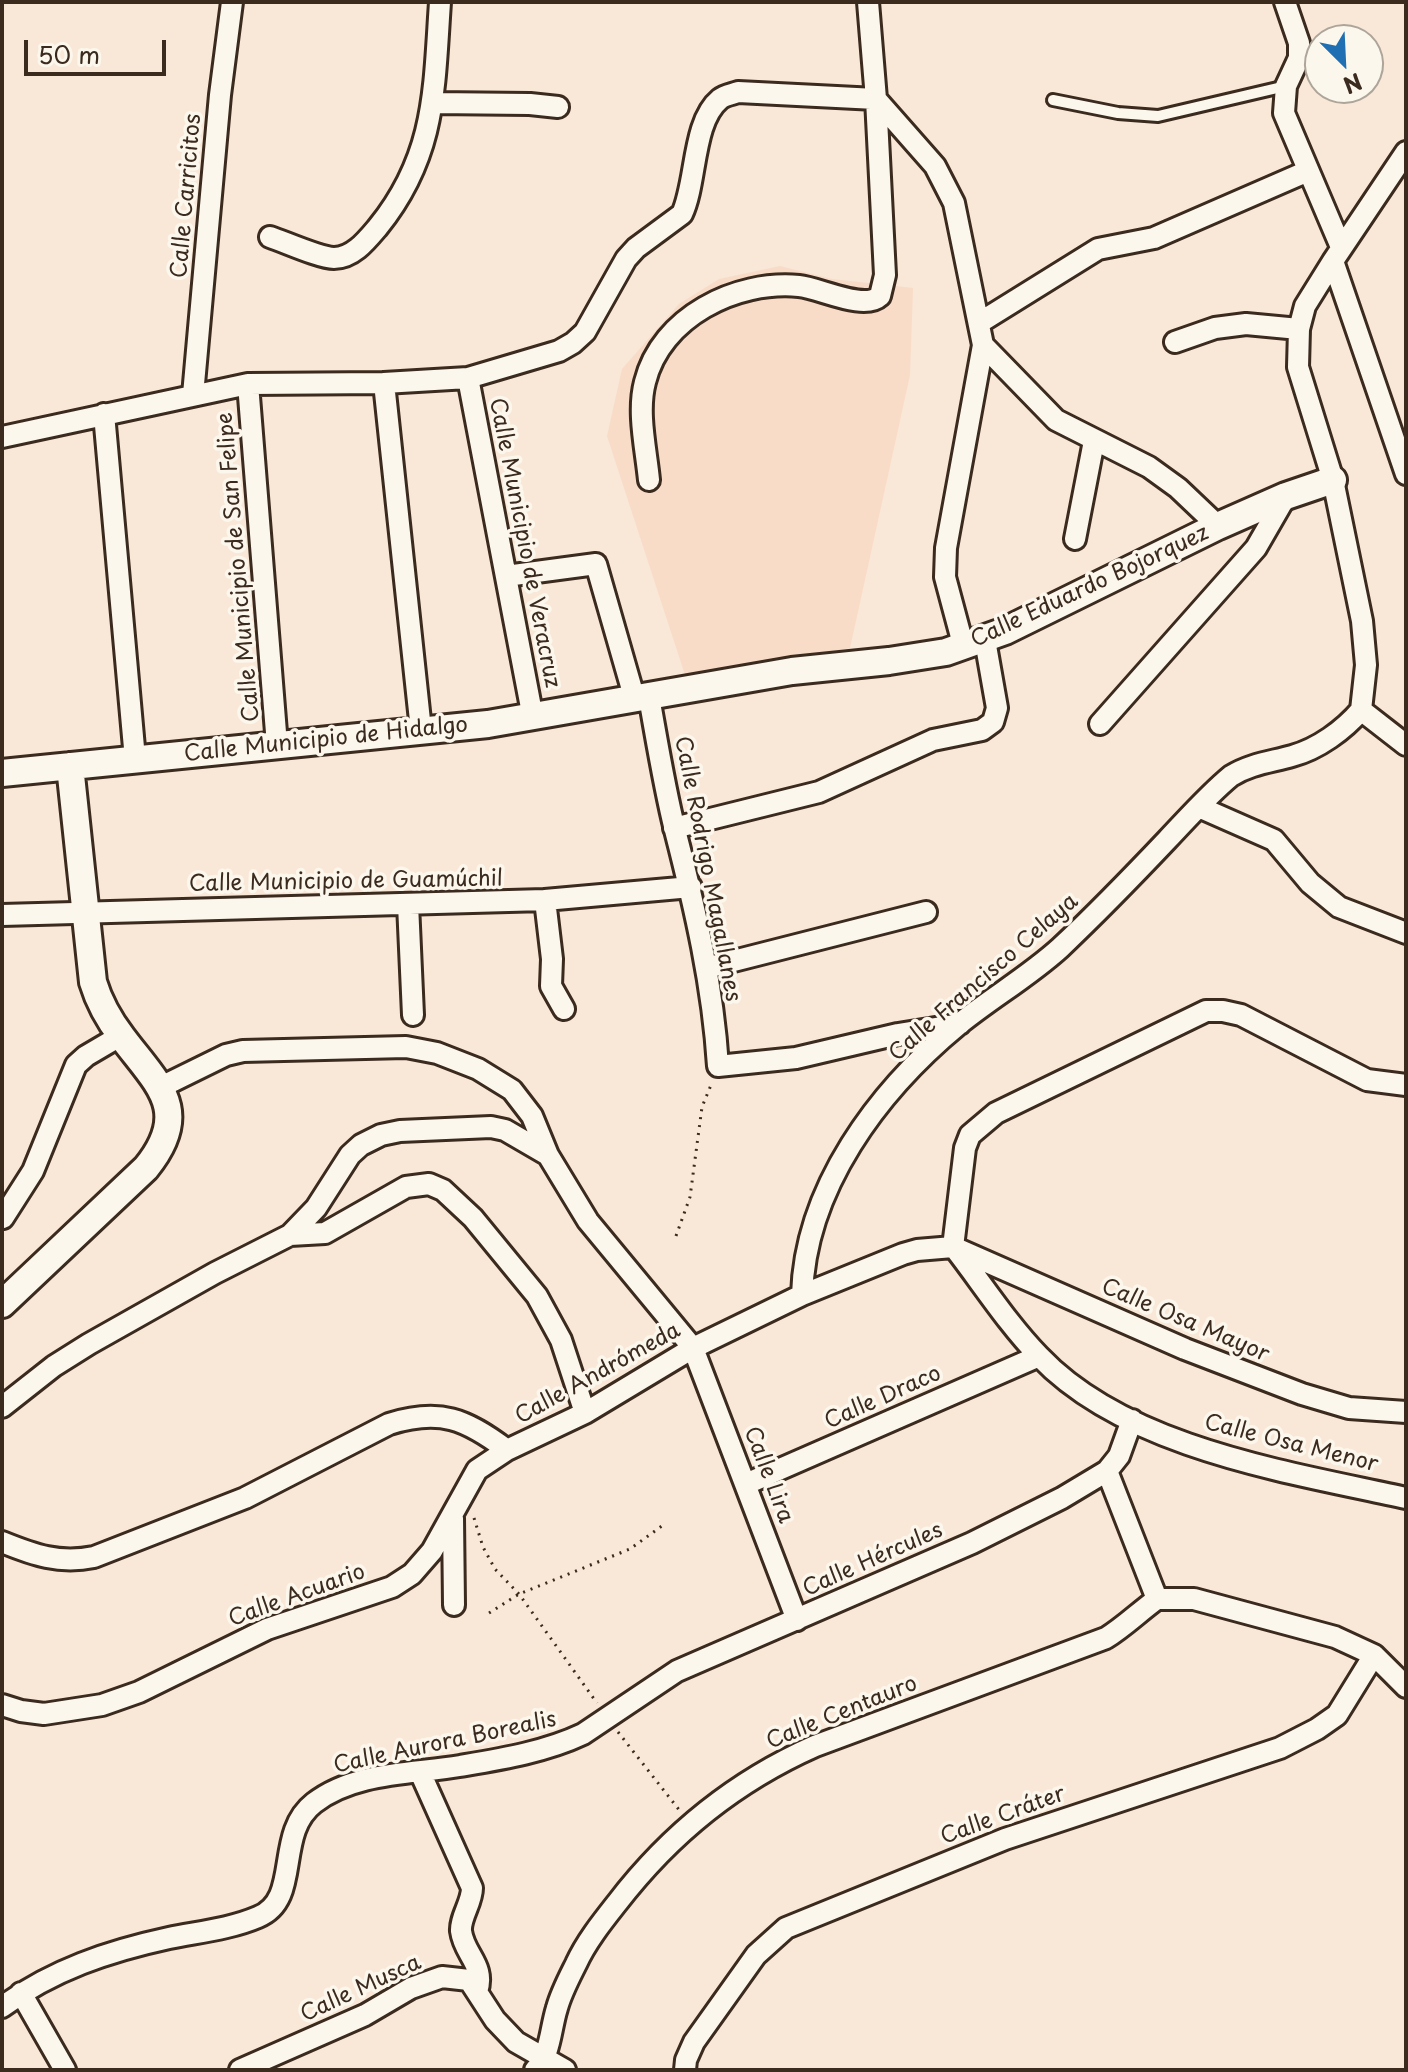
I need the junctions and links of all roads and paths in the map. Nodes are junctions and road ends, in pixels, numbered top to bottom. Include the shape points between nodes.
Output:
1 (232, 2) edge
2 (440, 2) edge
3 (868, 2) edge
4 (1285, 2) edge
5 (1286, 86) junction
6 (876, 99) junction
7 (1053, 100) dead end
8 (433, 103) junction
9 (558, 107) dead end
10 (1406, 152) edge
11 (1308, 171) junction
12 (270, 237) dead end
13 (1337, 254) junction
14 (979, 323) junction
15 (1299, 329) junction
16 (1175, 342) dead end
17 (983, 345) junction
18 (468, 378) junction
19 (384, 383) junction
20 (248, 384) junction
21 (193, 395) junction
22 (104, 414) junction
23 (2, 437) edge
24 (1094, 441) junction
25 (1406, 474) edge
26 (649, 480) dead end
27 (1333, 480) junction
28 (1286, 496) junction
29 (1218, 526) junction
30 (1075, 539) dead end
31 (506, 576) junction
32 (974, 644) junction
33 (642, 698) junction
34 (1361, 710) junction
35 (533, 718) junction
36 (1100, 724) dead end
37 (421, 730) junction
38 (277, 745) junction
39 (1406, 745) edge
40 (135, 759) junction
41 (70, 766) junction
42 (2, 773) edge
43 (1199, 807) junction
44 (674, 828) junction
45 (691, 887) junction
46 (545, 900) junction
47 (408, 904) junction
48 (86, 912) junction
49 (926, 912) dead end
50 (2, 915) edge
51 (1406, 933) edge
52 (706, 968) junction
53 (564, 1009) dead end
54 (413, 1015) dead end
55 (960, 1024) junction
56 (120, 1036) junction
57 (718, 1066) junction
58 (1406, 1085) edge
59 (161, 1087) junction
60 (548, 1155) junction
61 (3, 1218) edge
62 (290, 1235) junction
63 (676, 1236) dead end
64 (953, 1247) junction
65 (802, 1295) junction
66 (2, 1304) edge
67 (693, 1348) junction
68 (1039, 1356) junction
69 (2, 1407) edge
70 (1406, 1412) edge
71 (585, 1413) junction
72 (1132, 1420) junction
73 (507, 1450) junction
74 (1107, 1471) junction
75 (746, 1484) junction
76 (1406, 1498) edge
77 (463, 1514) junction
78 (666, 1523) dead end
79 (2, 1542) edge
80 (519, 1594) junction
81 (1157, 1599) junction
82 (454, 1605) dead end
83 (489, 1613) dead end
84 (797, 1620) junction
85 (1374, 1655) junction
86 (1406, 1687) edge
87 (2, 1705) edge
88 (607, 1717) joint
89 (420, 1772) junction
90 (477, 1992) junction
91 (21, 1993) junction
92 (2, 2007) edge
93 (540, 2065) edge
94 (65, 2070) edge
95 (240, 2070) edge
96 (565, 2070) edge
97 (685, 2070) edge

1 - 21 street, Calle Carricitos
2 - 8 street
3 - 6 street
4 - 5 street via 1299,43 1299,58
5 - 7 lane via 1158,116
5 - 11 street via 1284,113
6 - 14 street via 947,186
6 - 18 street via 738,92 722,97 708,114 682,214 626,259 585,332 559,351
6 - 26 street via 885,275 880,296 872,302 772,285 741,292 691,315 668,336 645,381
8 - 9 street
8 - 12 street via 408,183 358,248 333,258
10 - 13 street
11 - 13 street
11 - 14 street via 1154,238 1098,249
13 - 15 street via 1305,306
13 - 25 street
14 - 17 street
15 - 16 street via 1246,324
15 - 27 street via 1298,367
17 - 24 street via 1056,420
17 - 32 street via 945,577
18 - 19 street
18 - 31 street, Calle Municipio de Veracruz
19 - 20 street
19 - 37 street
20 - 21 street
20 - 38 street, Calle Municipio de San Felipe
21 - 22 street
22 - 23 street
22 - 40 street
24 - 29 street via 1149,467
24 - 30 street
27 - 28 street, Calle Eduardo Bojorquez
27 - 34 street via 1362,621 1366,665
28 - 29 street, Calle Eduardo Bojorquez
28 - 36 street via 1256,548
29 - 32 street, Calle Eduardo Bojorquez
31 - 33 street, Calle Rodrigo Magallanes via 596,564
31 - 35 street, Calle Municipio de Veracruz
32 - 33 street, Calle Eduardo Bojorquez
32 - 44 street via 997,708 993,722 982,730 933,740 810,795
33 - 35 street, Calle Municipio de Hidalgo
33 - 44 street, Calle Rodrigo Magallanes
34 - 39 street
34 - 43 street, Calle Francisco Celaya via 1308,750 1240,770
35 - 37 street, Calle Municipio de Hidalgo
37 - 38 street, Calle Municipio de Hidalgo
38 - 40 street, Calle Municipio de Hidalgo
40 - 41 street, Calle Municipio de Hidalgo
41 - 42 street, Calle Municipio de Hidalgo
41 - 48 street
43 - 51 street via 1274,840 1310,883 1339,907
43 - 55 street, Calle Francisco Celaya via 1046,960
44 - 45 street, Calle Rodrigo Magallanes
45 - 46 street, Calle Municipio de Guamúchil
45 - 52 street, Calle Rodrigo Magallanes
46 - 47 street, Calle Municipio de Guamúchil
46 - 53 street via 551,986
47 - 48 street, Calle Municipio de Guamúchil
47 - 54 street
48 - 50 street, Calle Municipio de Guamúchil
48 - 56 street via 93,982
49 - 52 street
52 - 57 street, Calle Rodrigo Magallanes
55 - 57 street via 796,1058
55 - 65 street, Calle Francisco Celaya via 919,1060 854,1140 815,1222 803,1266
56 - 59 street
56 - 61 street via 76,1065 33,1171
57 - 63 path via 702,1107 690,1197
58 - 64 street via 1367,1080 1241,1015 1206,1011 981,1123 965,1148
59 - 60 street, Calle Lira via 243,1051 406,1047 437,1053 499,1080 527,1109
59 - 66 street via 167,1124 156,1156
60 - 62 street via 491,1127 381,1135 350,1155 316,1208
60 - 67 street, Calle Lira via 598,1234
62 - 69 street via 89,1344
62 - 71 street via 325,1233 406,1187 429,1184 443,1190 537,1296 561,1340
64 - 65 street, Calle Andrómeda via 903,1254
64 - 68 street, Calle Osa Menor
64 - 70 street, Calle Osa Mayor via 1289,1389 1349,1408
65 - 67 street, Calle Andrómeda
67 - 71 street, Calle Andrómeda
67 - 75 street, Calle Lira
68 - 72 street, Calle Osa Menor via 1098,1402
68 - 75 street, Calle Draco
71 - 73 street, Calle Andrómeda
72 - 74 street via 1119,1456
72 - 76 street, Calle Osa Menor via 1205,1450
73 - 77 street, Calle Acuario via 477,1470
73 - 79 street, Calle Andrómeda via 462,1423 435,1415 414,1416 245,1498 94,1557 56,1560
74 - 81 street
74 - 84 street, Calle Hércules via 972,1543
75 - 84 street, Calle Lira
77 - 80 path via 495,1569
77 - 82 street
77 - 87 street, Calle Acuario via 412,1574 392,1587 267,1629 139,1692 102,1705 44,1714
78 - 80 path via 630,1549
80 - 83 path
81 - 85 street via 1194,1599 1261,1616 1335,1637
81 - 93 street, Calle Centauro via 1106,1638 781,1761 689,1824 633,1882 577,1960
84 - 88 street, Calle Hércules via 677,1671
85 - 86 street
85 - 97 street, Calle Cráter via 1337,1715 1280,1748 993,1843 786,1928 756,1955 702,2030
88 - 89 street, Calle Aurora Borealis via 583,1734 544,1749
89 - 90 street via 472,1888 461,1927 480,1973
89 - 91 street, Calle Aurora Borealis via 341,1787 311,1805 293,1830 278,1901 261,1916 92,1958
90 - 93 street via 495,2020
90 - 95 street, Calle Musca via 469,1980 442,1977
91 - 92 street, Calle Aurora Borealis
91 - 94 street
93 - 96 street

